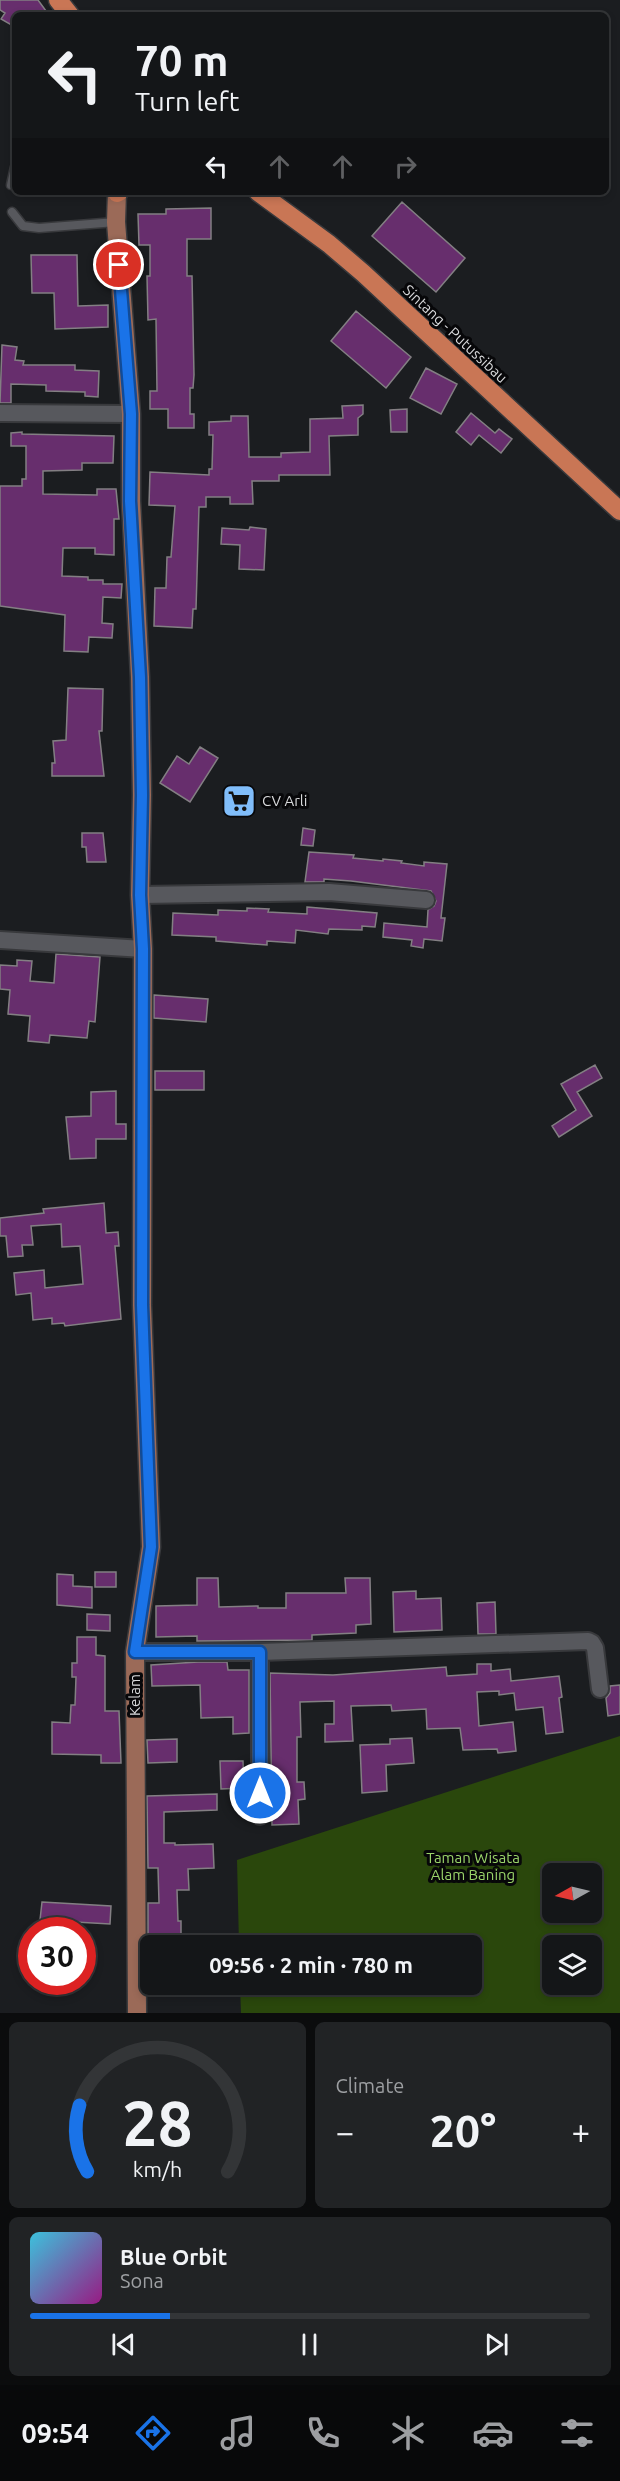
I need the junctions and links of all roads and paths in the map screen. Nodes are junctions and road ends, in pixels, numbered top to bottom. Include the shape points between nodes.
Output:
1 (58, 0) edge
2 (68, 12) edge
3 (12, 180) edge
4 (11, 184) dead end
5 (118, 195) edge
6 (262, 195) edge
7 (12, 212) dead end
8 (116, 222) junction
9 (0, 413) edge
10 (131, 414) junction
11 (620, 511) edge
12 (140, 895) junction
13 (426, 900) dead end
14 (0, 940) edge
15 (143, 949) junction
16 (135, 1652) junction
17 (260, 1652) junction
18 (600, 1689) dead end
19 (260, 1816) dead end
20 (137, 2013) edge

1 - 2 highway
3 - 4 lane
5 - 8 main road, Kelam
6 - 11 highway, Sintang - Putussibau via 363,273
7 - 8 lane via 23,226 39,228
8 - 10 main road, Kelam
9 - 10 street
10 - 12 main road, Kelam via 130,501 140,677
12 - 13 street via 329,892
12 - 15 main road, Kelam
14 - 15 street
15 - 16 main road, Kelam via 142,1305 151,1547
16 - 17 street
16 - 20 main road, Kelam
17 - 18 street via 588,1641 595,1648
17 - 19 street

